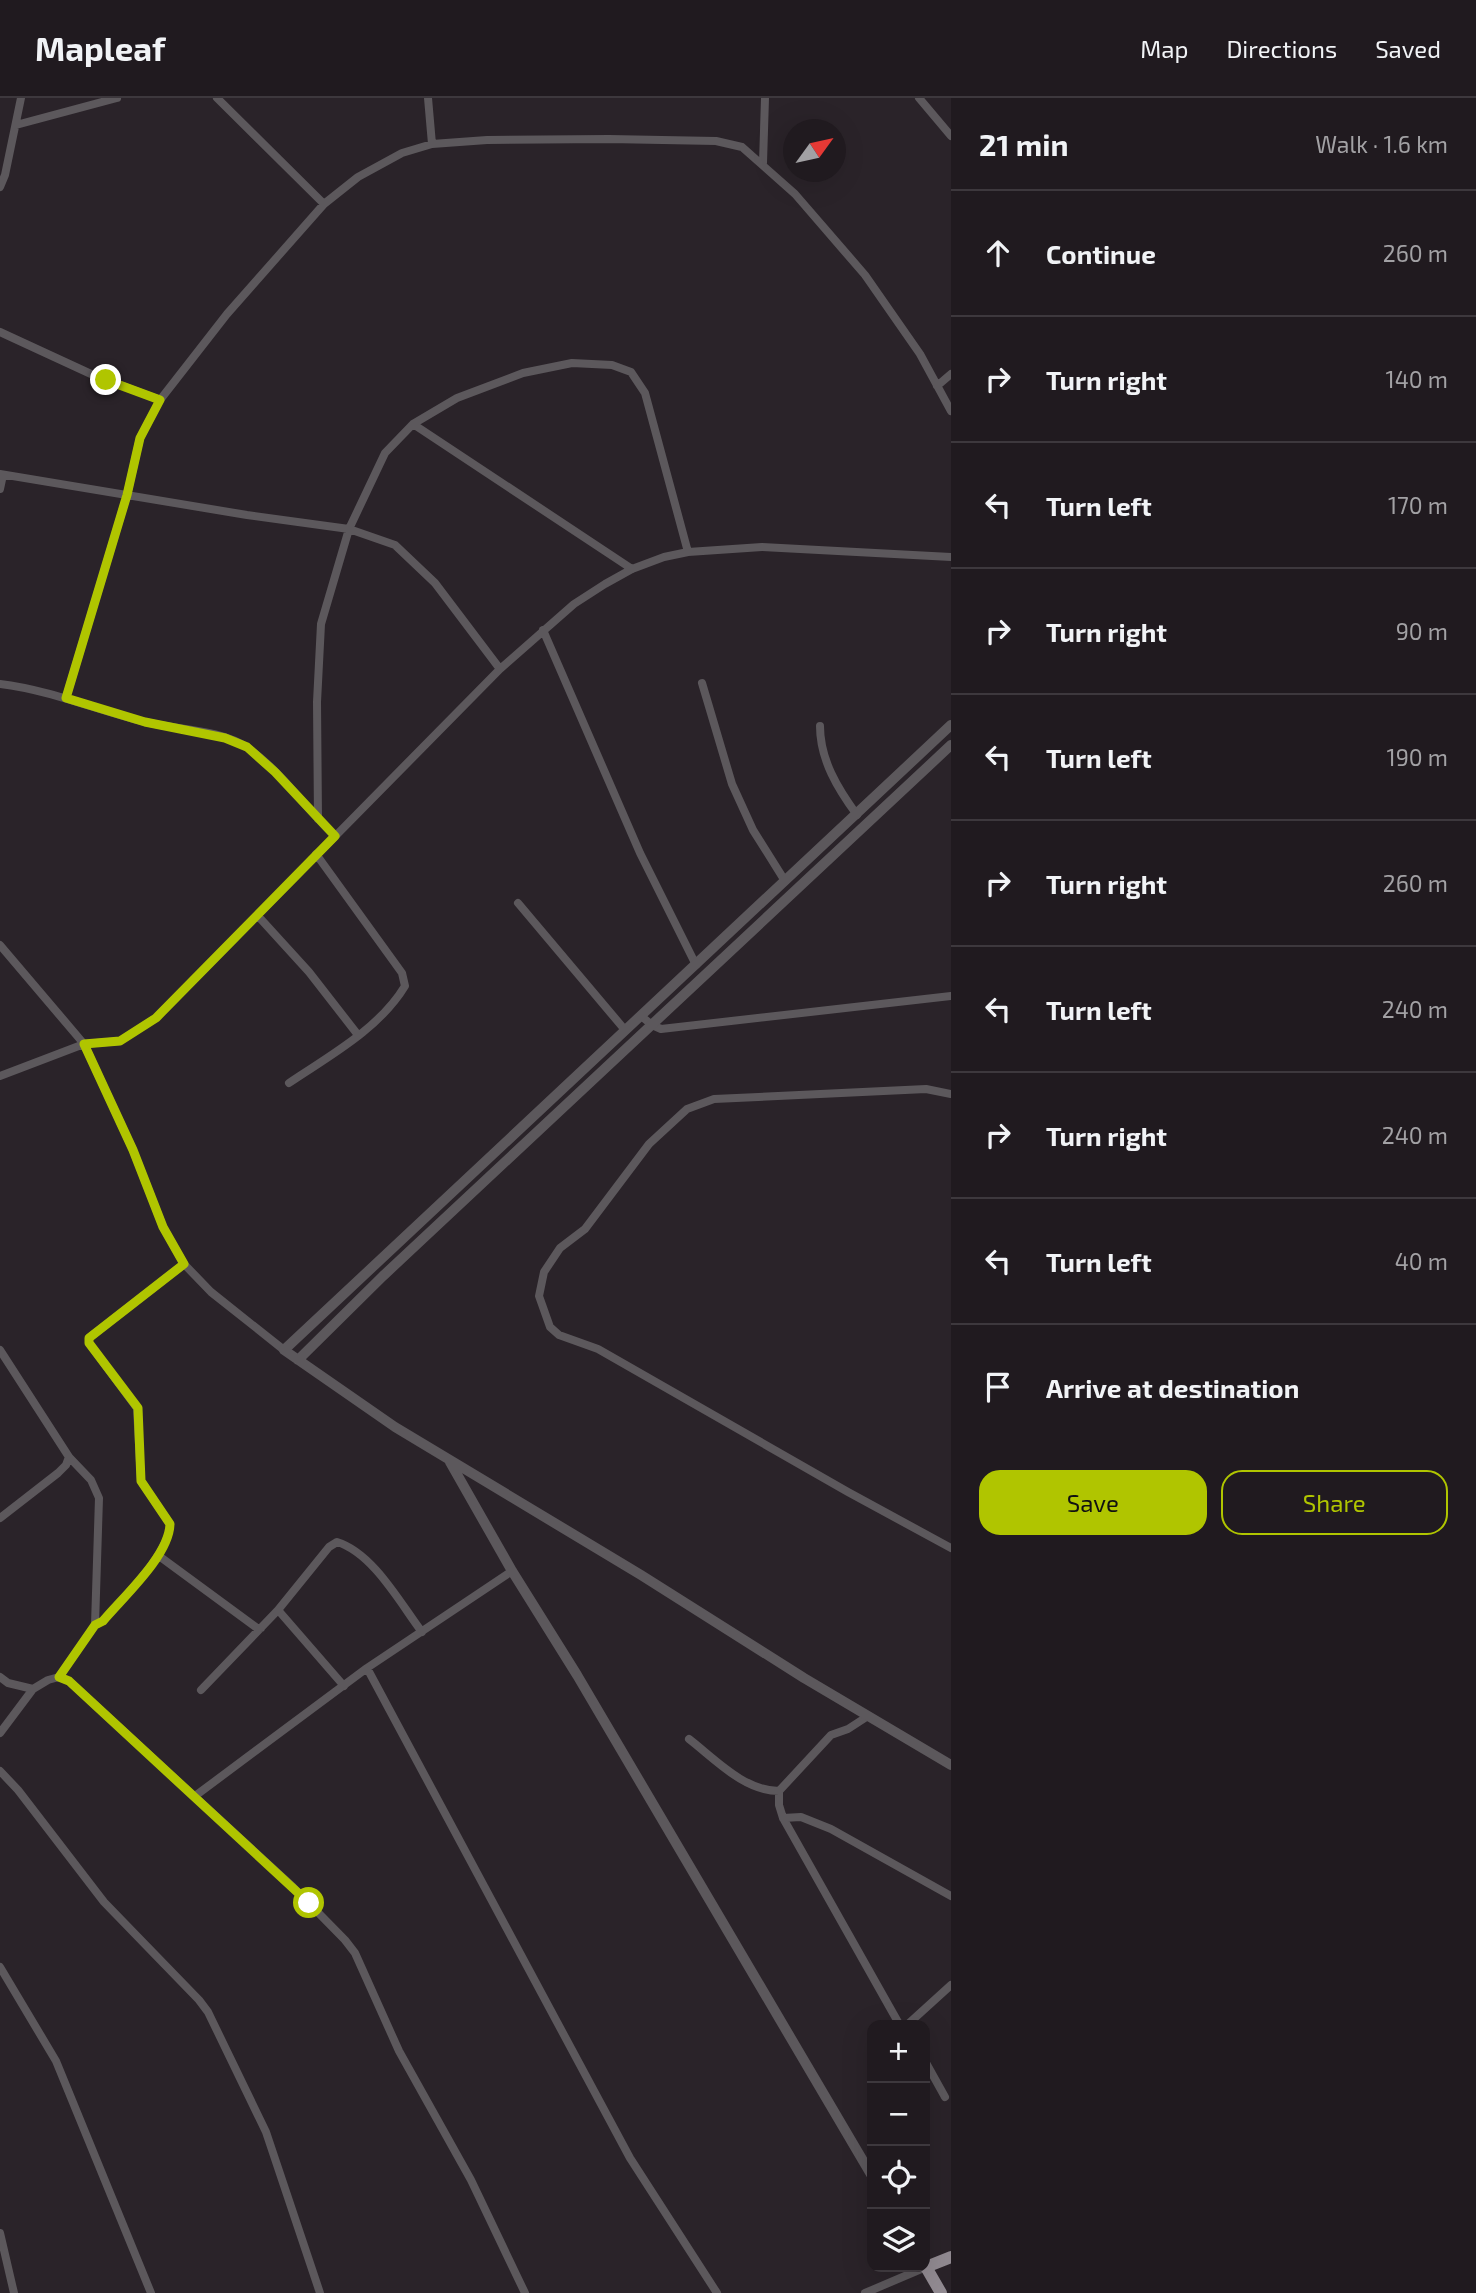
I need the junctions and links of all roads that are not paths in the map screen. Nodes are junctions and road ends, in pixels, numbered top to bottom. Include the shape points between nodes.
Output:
1 (21, 98) edge
2 (117, 98) edge
3 (217, 98) edge
4 (428, 98) edge
5 (765, 98) edge
6 (919, 98) edge
7 (16, 125) junction
8 (951, 136) edge
9 (432, 144) junction
10 (763, 163) junction
11 (0, 187) edge
12 (324, 204) junction
13 (0, 332) edge
14 (951, 374) edge
15 (937, 386) junction
16 (160, 400) junction
17 (951, 411) edge
18 (413, 424) junction
19 (2, 475) edge
20 (0, 489) edge
21 (127, 495) junction
22 (348, 529) junction
23 (688, 552) junction
24 (951, 557) edge
25 (632, 569) junction
26 (543, 630) junction
27 (500, 669) junction
28 (702, 683) dead end
29 (0, 684) edge
30 (66, 698) junction
31 (951, 725) edge
32 (820, 726) dead end
33 (951, 746) edge
34 (857, 815) junction
35 (318, 819) junction
36 (335, 836) junction
37 (316, 854) junction
38 (785, 881) junction
39 (517, 903) dead end
40 (258, 916) junction
41 (0, 945) edge
42 (696, 965) junction
43 (951, 996) edge
44 (641, 1016) junction
45 (652, 1025) junction
46 (625, 1030) junction
47 (358, 1035) junction
48 (84, 1044) junction
49 (0, 1076) edge
50 (289, 1083) dead end
51 (951, 1094) edge
52 (184, 1264) junction
53 (0, 1350) edge
54 (284, 1350) junction
55 (298, 1360) junction
56 (69, 1457) junction
57 (449, 1460) junction
58 (0, 1518) edge
59 (951, 1548) edge
60 (159, 1556) junction
61 (512, 1571) junction
62 (278, 1609) junction
63 (95, 1625) junction
64 (261, 1628) junction
65 (422, 1632) junction
66 (367, 1668) junction
67 (59, 1677) junction
68 (0, 1678) edge
69 (344, 1686) junction
70 (33, 1689) junction
71 (201, 1690) dead end
72 (869, 1716) junction
73 (0, 1733) edge
74 (689, 1739) dead end
75 (951, 1765) edge
76 (0, 1771) edge
77 (779, 1791) junction
78 (195, 1796) junction
79 (783, 1818) junction
80 (951, 1896) edge
81 (0, 1967) edge
82 (951, 1985) edge
83 (897, 2020) edge
84 (911, 2020) edge
85 (930, 2070) edge
86 (945, 2097) dead end
87 (867, 2168) edge
88 (0, 2233) edge
89 (951, 2257) edge
90 (930, 2265) edge
91 (912, 2272) edge
92 (929, 2272) edge
93 (14, 2293) edge
94 (151, 2293) edge
95 (320, 2293) edge
96 (525, 2293) edge
97 (717, 2293) edge
98 (865, 2293) edge
99 (941, 2293) edge

1 - 7 street
2 - 7 street
3 - 12 street
4 - 9 street
5 - 10 street
6 - 8 street
7 - 11 street
9 - 10 street via 555,139 716,141 742,147
9 - 12 street via 402,153 358,177
10 - 15 street via 865,275
12 - 16 street via 227,314
13 - 16 street
14 - 15 street
15 - 17 street
16 - 21 street via 140,438
18 - 22 street via 385,453
18 - 23 street via 457,398 523,373 572,363 612,365 631,372 645,393
18 - 25 street
19 - 20 street
19 - 21 street
21 - 22 street
21 - 30 street
22 - 27 street via 395,545 435,583
22 - 35 street via 321,624
23 - 24 street via 762,547
23 - 25 street
25 - 26 street via 574,604
26 - 27 street
26 - 42 street via 640,853
27 - 36 street
28 - 38 street via 732,784 753,830
29 - 30 street
30 - 35 street via 247,747
31 - 34 street
32 - 34 street via 827,764
33 - 45 street
34 - 38 street
35 - 36 street
36 - 37 street
37 - 40 street
37 - 47 street via 402,972 405,986 391,1008
38 - 42 street
39 - 46 street
40 - 47 street
40 - 48 street via 156,1018 120,1041
41 - 48 street
42 - 44 street
43 - 45 street via 661,1029
44 - 45 street
44 - 46 street
45 - 55 street
46 - 54 street
47 - 50 street
48 - 49 street
48 - 52 street via 163,1227
51 - 59 street via 926,1089 714,1099 687,1109 649,1144 585,1229 560,1248 544,1272 539,1296 550,1328 559,1335 598,1349
52 - 54 street via 211,1292
52 - 60 street via 89,1338 138,1408 141,1481 170,1524
53 - 56 street
54 - 55 street
55 - 57 street
56 - 58 street via 58,1473
56 - 63 street via 91,1480 99,1498
57 - 61 street
57 - 72 street
60 - 63 street
60 - 64 street
61 - 65 street
61 - 87 street
62 - 64 street
62 - 65 street via 337,1542 358,1553 382,1577
62 - 69 street
63 - 67 street
64 - 71 street
65 - 66 street
66 - 69 street
66 - 97 street via 630,2158
67 - 70 street
67 - 78 street via 69,1681
68 - 70 street
69 - 78 street
70 - 73 street
72 - 75 street
72 - 77 street via 831,1735
74 - 77 street via 751,1786
76 - 95 street via 104,1902 208,2012 266,2132
77 - 79 street
78 - 96 street via 293,1887 355,1953 399,2051 471,2180
79 - 80 street via 801,1817 831,1829
79 - 83 street
81 - 94 street via 56,2061
82 - 84 street
85 - 86 street
88 - 93 street
89 - 90 main road
91 - 98 street
92 - 99 main road

